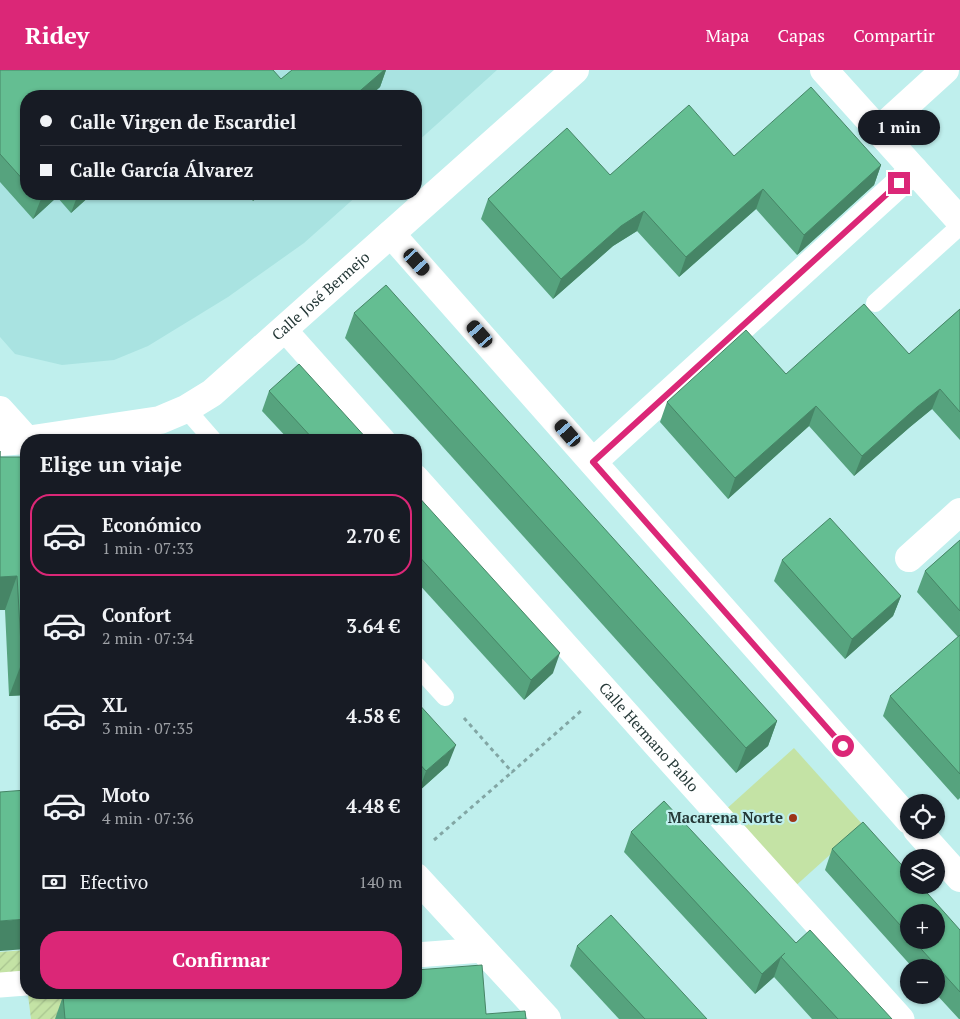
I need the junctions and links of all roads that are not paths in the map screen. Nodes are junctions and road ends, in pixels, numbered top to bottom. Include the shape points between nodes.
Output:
1 (575, 70) edge
2 (824, 70) edge
3 (946, 70) edge
4 (879, 130) junction
5 (914, 170) junction
6 (960, 221) edge
7 (960, 226) edge
8 (392, 234) junction
9 (875, 303) dead end
10 (284, 329) junction
11 (0, 410) edge
12 (186, 410) junction
13 (21, 434) edge
14 (66, 434) edge
15 (208, 434) edge
16 (378, 434) edge
17 (20, 440) edge
18 (0, 442) edge
19 (593, 462) junction
20 (422, 484) edge
21 (960, 512) edge
22 (910, 558) dead end
23 (422, 671) edge
24 (445, 696) road end
25 (900, 810) edge
26 (926, 839) edge
27 (957, 868) edge
28 (422, 884) edge
29 (483, 950) junction
30 (422, 955) edge
31 (20, 983) edge
32 (0, 985) edge
33 (547, 1019) edge
34 (902, 1019) edge

1 - 8 street, Calle José Bermejo
2 - 4 street
3 - 4 street
4 - 5 street
5 - 6 street
5 - 19 street
7 - 9 lane
8 - 10 street, Calle José Bermejo
8 - 19 street
10 - 12 street, Calle José Bermejo via 212,394
10 - 16 street
11 - 13 street
12 - 14 street, Calle José Bermejo via 160,420
12 - 15 lane
17 - 18 street, Calle José Bermejo
19 - 25 street
20 - 34 street, Calle Hermano Pablo
21 - 22 street
23 - 24 lane
26 - 27 street
28 - 29 street
29 - 30 street
29 - 33 street
31 - 32 street

